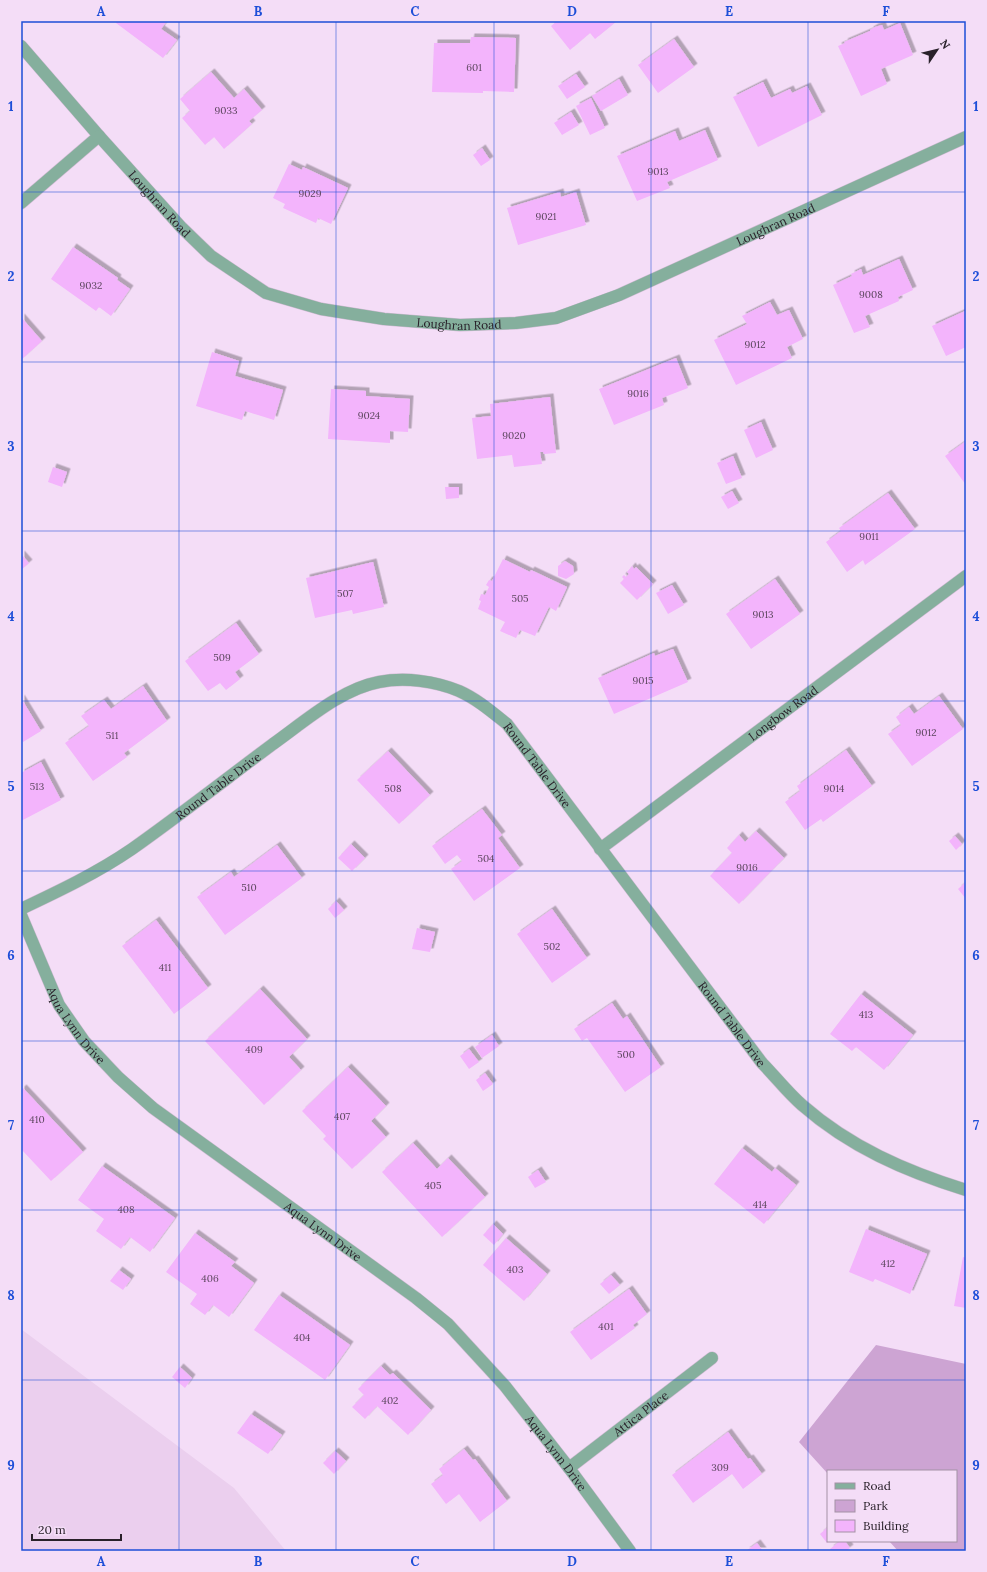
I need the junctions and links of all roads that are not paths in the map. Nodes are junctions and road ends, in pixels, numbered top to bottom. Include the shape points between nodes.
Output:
1 (21, 46) edge
2 (99, 136) junction
3 (966, 137) edge
4 (21, 204) edge
5 (966, 576) edge
6 (600, 849) junction
7 (21, 909) edge
8 (21, 915) edge
9 (966, 1190) edge
10 (712, 1358) dead end
11 (569, 1468) junction
12 (630, 1551) edge

1 - 2 street, Loughran Road
2 - 3 street, Loughran Road via 181,227 211,256 266,293 322,309 376,318 460,325 516,323 556,318 619,295
2 - 4 street
5 - 6 street, Longbow Road
6 - 7 street, Round Table Drive via 507,724 482,704 460,692 435,684 410,679 379,682 351,691 315,713 132,849 82,880
6 - 9 street, Round Table Drive via 762,1062 801,1104 839,1134 887,1161
8 - 11 street, Aqua Lynn Drive via 59,1004 84,1041 118,1077 153,1108 416,1298 448,1324 505,1386
10 - 11 street, Attica Place
11 - 12 street, Aqua Lynn Drive

